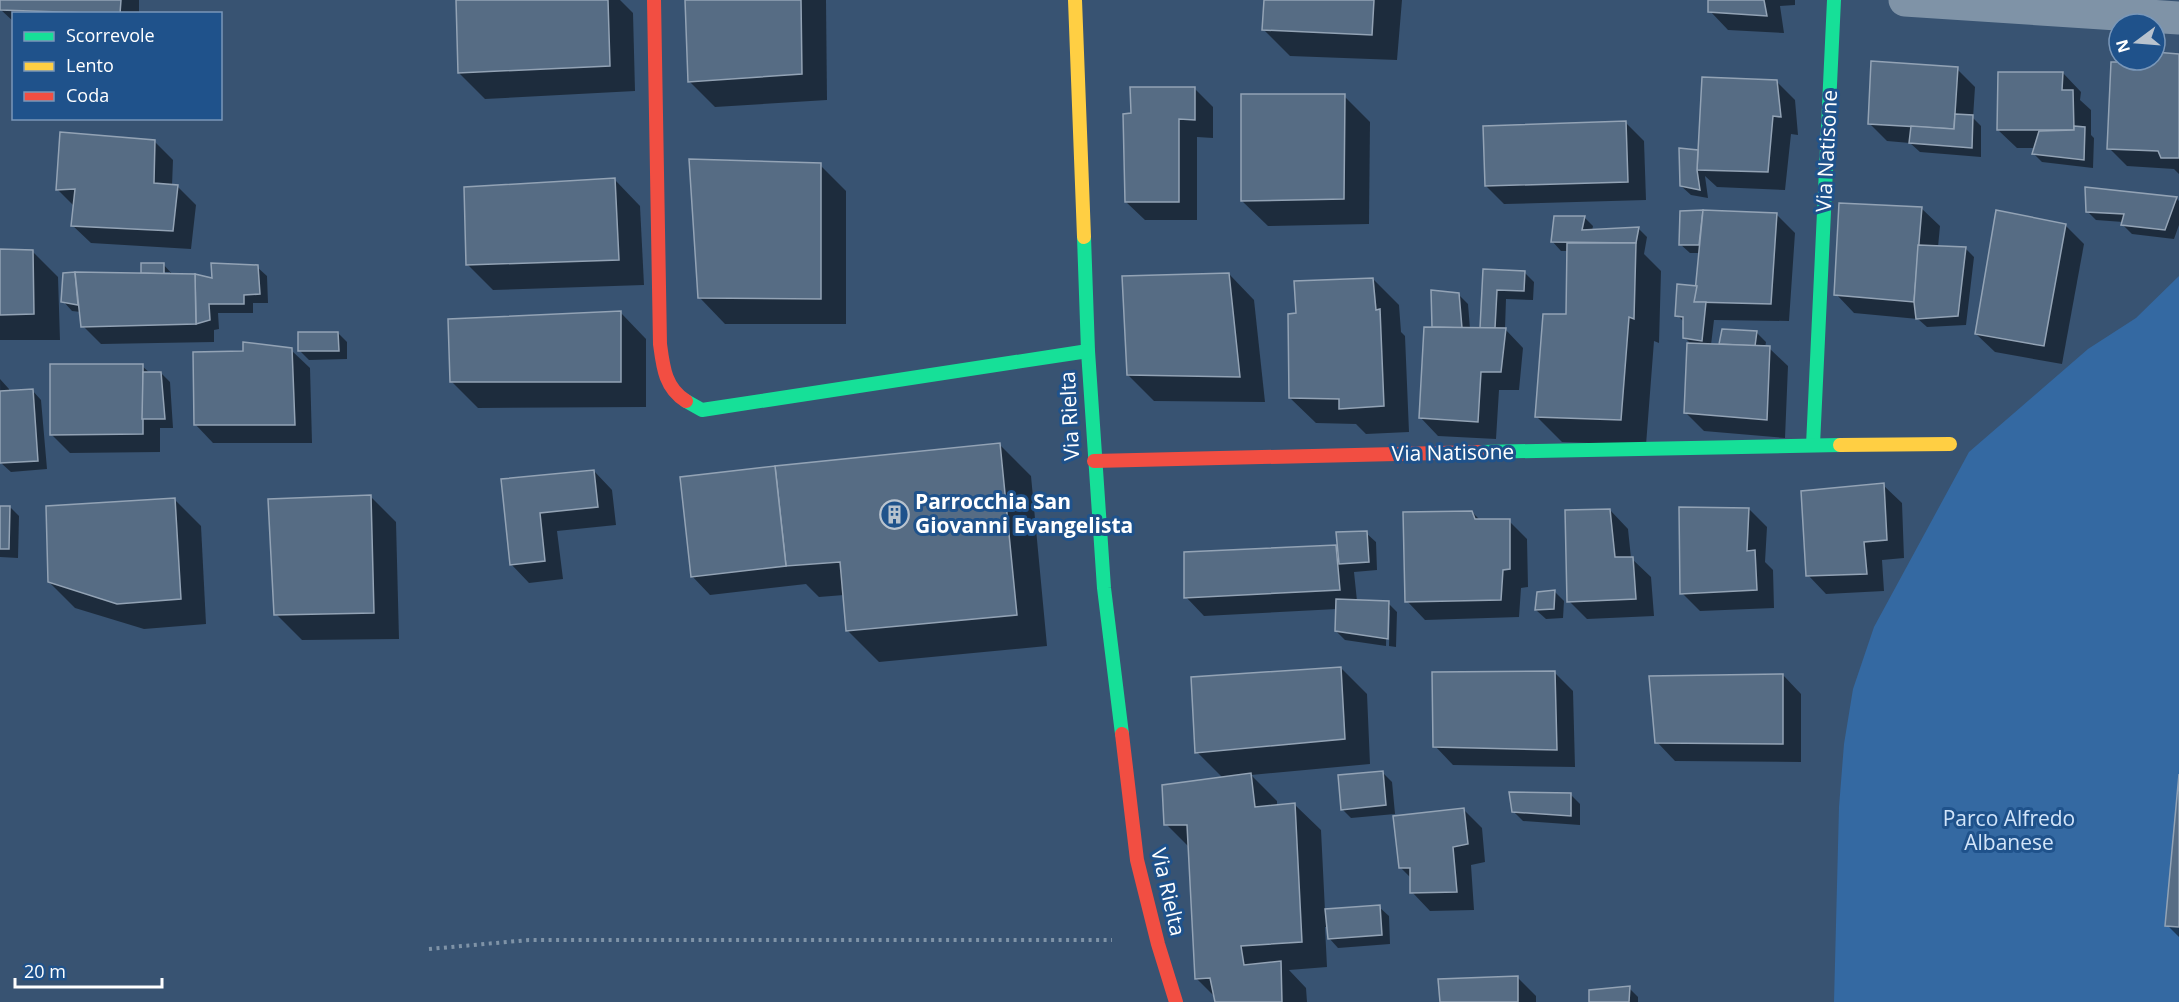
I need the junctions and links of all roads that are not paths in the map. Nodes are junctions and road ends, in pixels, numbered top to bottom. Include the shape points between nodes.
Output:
1 (654, 0) edge
2 (1075, 0) edge
3 (1834, 0) edge
4 (1905, 0) edge
5 (2179, 18) edge
6 (1088, 351) junction
7 (1950, 444) dead end
8 (1813, 445) junction
9 (1094, 461) junction
10 (1176, 1002) edge

1 - 6 street via 660,344 664,380 683,402 702,410
2 - 6 street, Via Rielta
3 - 8 street, Via Natisone
4 - 5 street
6 - 9 street, Via Rielta
7 - 8 street, Via Natisone
8 - 9 street, Via Natisone
9 - 10 street, Via Rielta via 1104,588 1137,860

